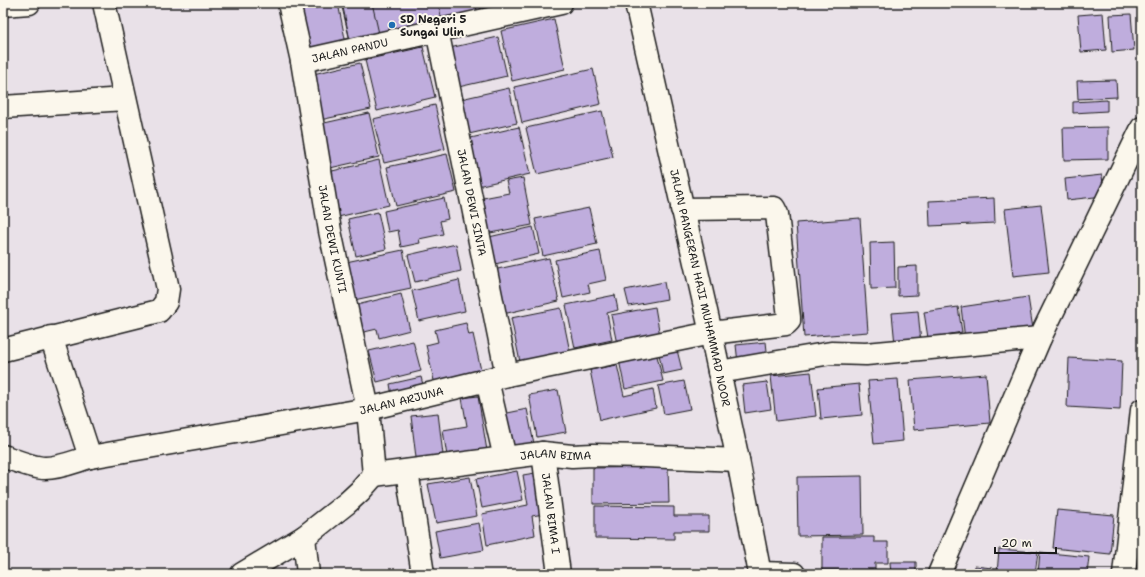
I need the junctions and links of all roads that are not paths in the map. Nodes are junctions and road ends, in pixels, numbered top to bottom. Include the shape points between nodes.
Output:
1 (104, 3) edge
2 (289, 3) edge
3 (561, 3) edge
4 (636, 3) edge
5 (437, 30) junction
6 (302, 60) junction
7 (125, 99) junction
8 (3, 107) edge
9 (1142, 128) edge
10 (1142, 159) edge
11 (1122, 168) junction
12 (682, 209) junction
13 (711, 334) junction
14 (51, 337) junction
15 (1040, 338) junction
16 (3, 350) edge
17 (719, 372) junction
18 (497, 377) junction
19 (368, 409) junction
20 (1142, 410) edge
21 (543, 453) junction
22 (3, 456) edge
23 (90, 457) junction
24 (505, 458) junction
25 (738, 460) junction
26 (407, 471) junction
27 (374, 476) junction
28 (1138, 478) edge
29 (304, 537) junction
30 (760, 573) edge
31 (242, 574) edge
32 (308, 574) edge
33 (423, 574) edge
34 (559, 574) edge
35 (794, 574) edge
36 (939, 574) edge
37 (1124, 574) edge

1 - 7 street
2 - 6 street, JALAN DEWI KUNTI
3 - 5 street, JALAN PANDU
4 - 12 street, JALAN PANGERAN HAJI MUHAMMAD NOOR
5 - 6 street, JALAN PANDU
5 - 18 street, JALAN DEWI SINTA
6 - 19 street, JALAN DEWI KUNTI via 330,231
7 - 8 street
7 - 14 street via 168,290 166,302 159,310
9 - 11 street
10 - 11 street
11 - 15 street
12 - 13 street, JALAN PANGERAN HAJI MUHAMMAD NOOR
12 - 13 street, JALAN ARJUNA via 770,207 774,208 777,214 789,321 781,325
13 - 17 street, JALAN PANGERAN HAJI MUHAMMAD NOOR
13 - 18 street, JALAN ARJUNA
14 - 16 street
14 - 23 street
15 - 17 street via 866,354 832,353
15 - 36 street
17 - 25 street, JALAN PANGERAN HAJI MUHAMMAD NOOR
18 - 19 street, JALAN ARJUNA
18 - 24 street, JALAN DEWI SINTA
19 - 23 street, JALAN ARJUNA
19 - 27 street, JALAN DEWI KUNTI
20 - 28 street
21 - 24 street, JALAN BIMA
21 - 25 street, JALAN BIMA
21 - 34 street, JALAN BIMA I
22 - 23 street, JALAN ARJUNA via 44,468
24 - 26 street, JALAN BIMA
25 - 30 street, JALAN PANGERAN HAJI MUHAMMAD NOOR
26 - 27 street, JALAN BIMA
26 - 33 street
27 - 29 street via 360,491
28 - 37 street
29 - 31 street
29 - 32 street
30 - 35 street

